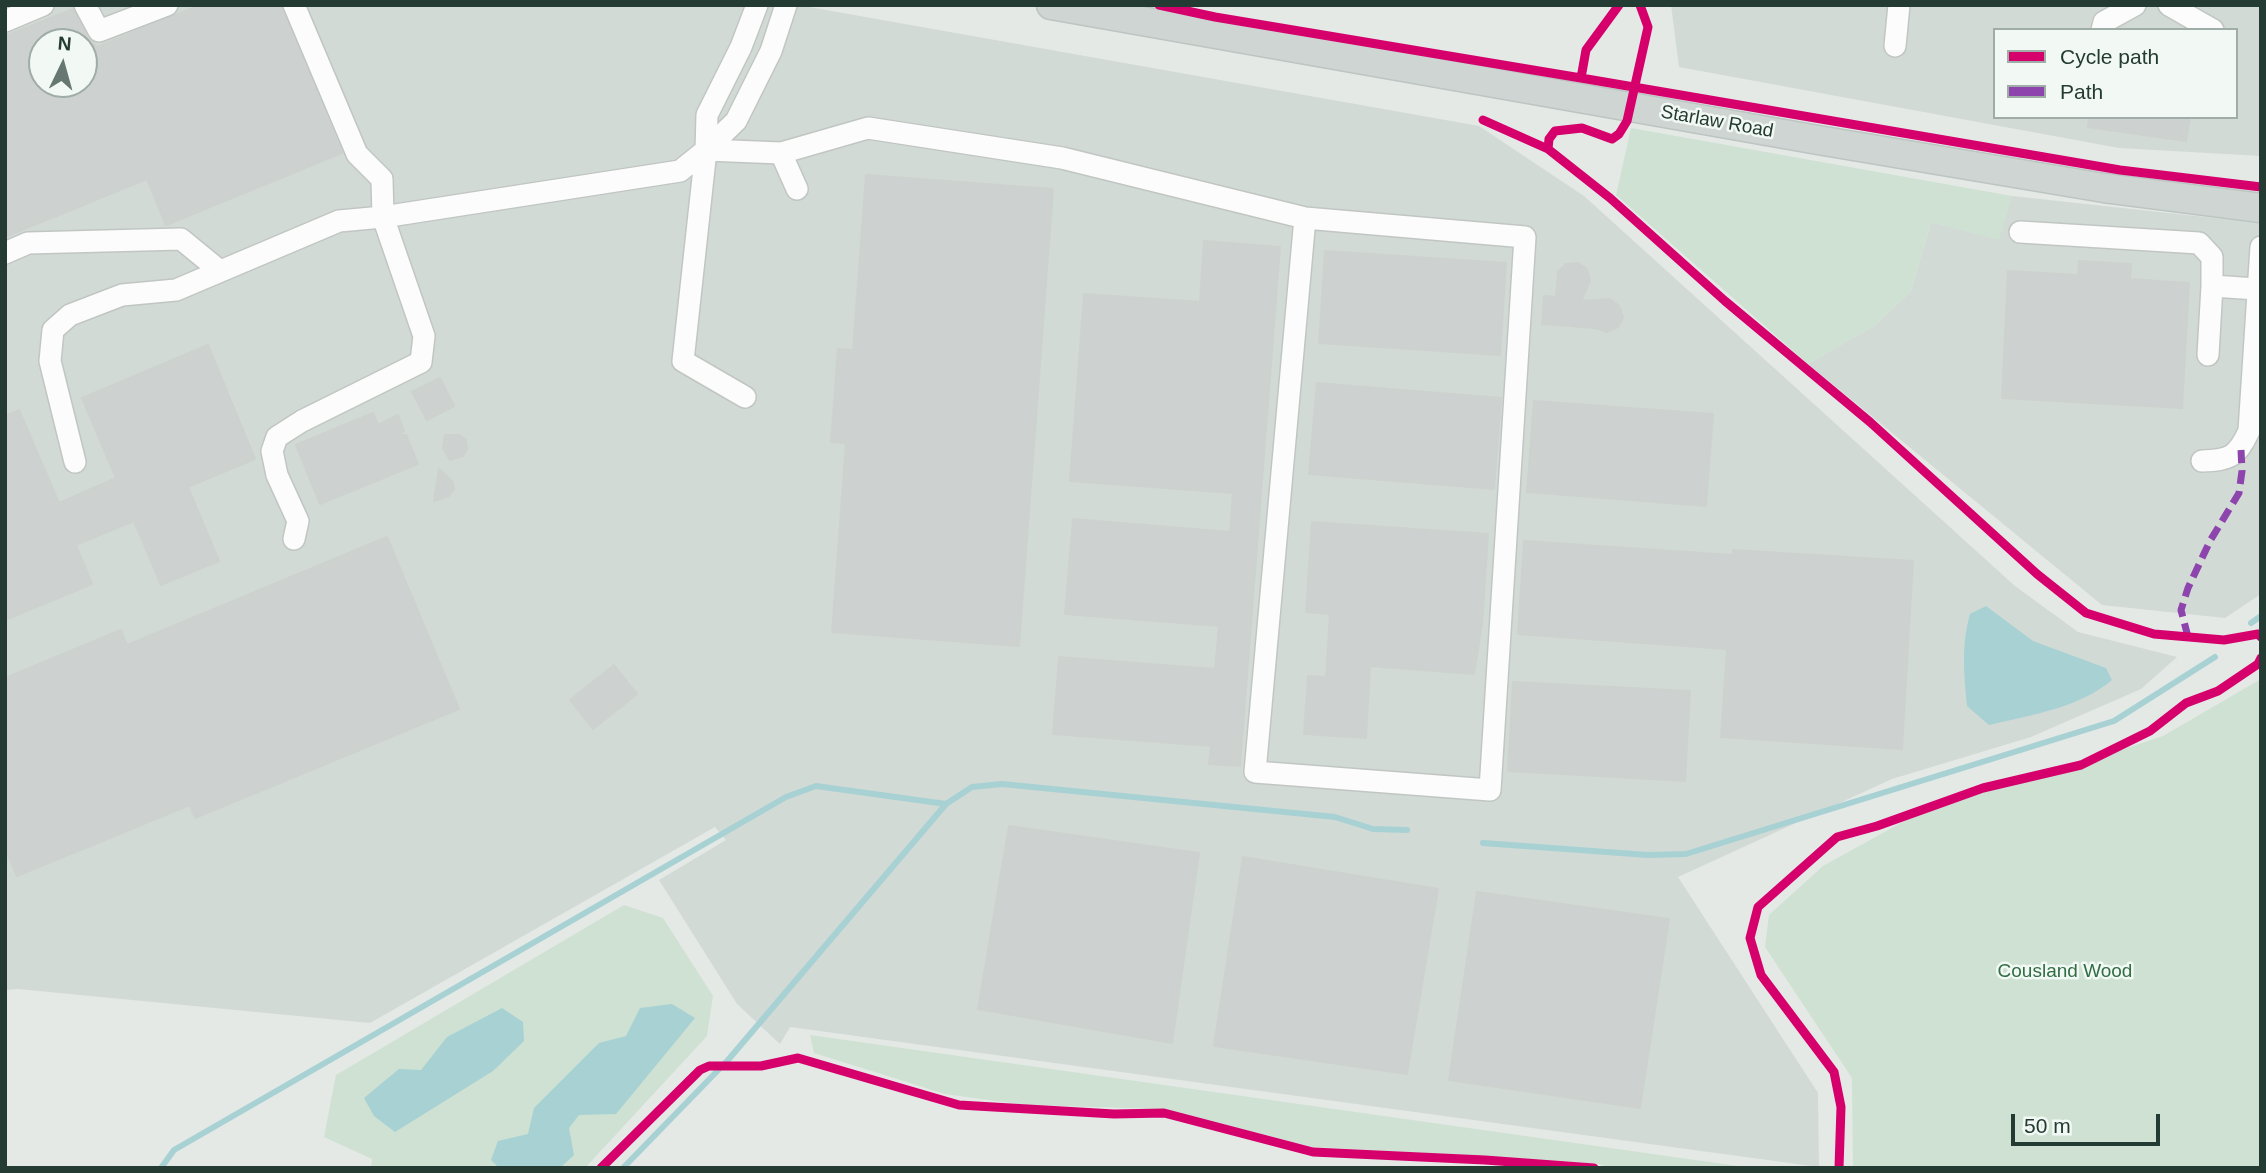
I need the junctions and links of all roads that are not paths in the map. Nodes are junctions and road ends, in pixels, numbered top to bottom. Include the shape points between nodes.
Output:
1 (43, 5) edge
2 (85, 5) edge
3 (167, 5) edge
4 (294, 5) edge
5 (757, 5) edge
6 (786, 5) edge
7 (1051, 5) edge
8 (1899, 5) edge
9 (2135, 5) edge
10 (2169, 5) edge
11 (5, 21) edge
12 (2102, 28) edge
13 (2209, 28) edge
14 (1895, 46) dead end
15 (706, 150) junction
16 (781, 153) junction
17 (797, 189) dead end
18 (2261, 208) edge
19 (383, 217) junction
20 (1306, 218) junction
21 (2020, 232) dead end
22 (2261, 247) edge
23 (5, 253) edge
24 (220, 271) junction
25 (2212, 286) junction
26 (2258, 289) junction
27 (2208, 355) dead end
28 (2256, 369) edge
29 (745, 397) dead end
30 (2202, 461) dead end
31 (75, 462) dead end
32 (294, 540) dead end

1 - 11 lane
2 - 3 lane via 99,31
4 - 19 lane via 357,154 382,179
5 - 15 lane via 707,115
6 - 15 lane via 771,51 736,121
7 - 18 main road, Starlaw Road via 2104,188
8 - 14 lane
9 - 12 lane via 2104,22
10 - 13 lane
15 - 16 lane
15 - 19 lane via 680,172
15 - 29 lane via 683,361
16 - 17 lane
16 - 20 lane via 869,128 1062,158
19 - 24 lane via 339,221
19 - 32 lane via 424,336 421,362 277,436 272,451 277,475 298,521
20 - 20 lane via 1525,237 1490,790 1255,772
21 - 25 lane via 2199,243 2212,257
22 - 26 lane
23 - 24 lane via 28,243 181,239
24 - 31 lane via 176,290 122,295 70,315 53,330 50,361
25 - 26 lane
25 - 27 lane
26 - 28 lane
28 - 30 lane via 2249,431 2241,450 2222,460

